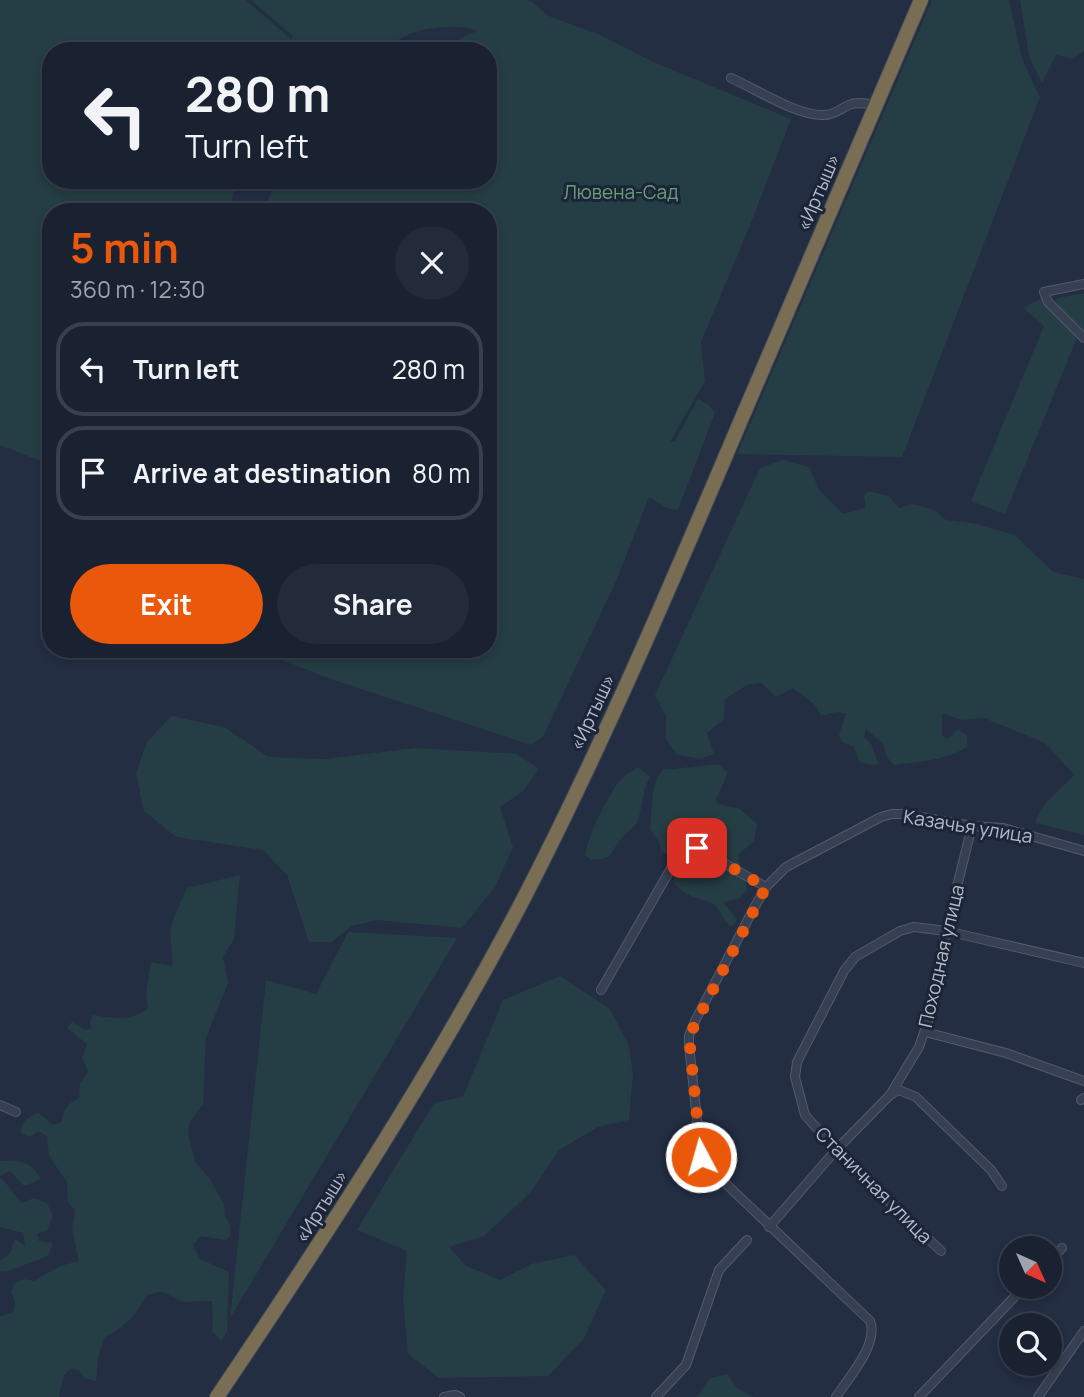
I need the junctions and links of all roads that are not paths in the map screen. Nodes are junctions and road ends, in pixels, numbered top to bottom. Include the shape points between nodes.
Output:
1 (921, 0) edge
2 (731, 78) dead end
3 (876, 105) junction
4 (1084, 284) edge
5 (1084, 338) edge
6 (972, 826) junction
7 (1084, 851) edge
8 (766, 887) junction
9 (946, 931) junction
10 (1084, 963) edge
11 (601, 990) dead end
12 (925, 1032) junction
13 (1084, 1081) edge
14 (890, 1094) junction
15 (0, 1105) edge
16 (16, 1112) dead end
17 (836, 1150) junction
18 (1002, 1186) dead end
19 (769, 1227) junction
20 (747, 1240) dead end
21 (941, 1251) dead end
22 (1013, 1299) edge
23 (1084, 1331) edge
24 (217, 1397) edge
25 (444, 1397) edge
26 (460, 1397) edge
27 (656, 1397) edge
28 (836, 1397) edge
29 (919, 1397) edge
30 (1038, 1397) edge

1 - 3 highway, «Иртыш»
2 - 3 street via 821,116 858,102
3 - 24 highway, «Иртыш» via 682,560 526,894 383,1144
4 - 5 street via 1044,292 1048,302
6 - 7 street, Казачья улица via 1023,832
6 - 8 street, Казачья улица via 892,814 786,867
6 - 9 street, Походная улица
8 - 11 street via 697,848 681,851
8 - 19 street, Казачья улица via 696,1019 689,1045 701,1157
9 - 10 street, Станичная улица
9 - 12 street, Походная улица
9 - 17 street, Станичная улица via 914,927 855,957 797,1062 795,1077 805,1115
12 - 13 street via 1006,1053
12 - 14 street, Походная улица
14 - 17 street, Походная улица
14 - 18 street via 899,1090 916,1097
15 - 16 street
17 - 19 street, Походная улица
17 - 21 street, Станичная улица
19 - 28 street, Казачья улица via 870,1321 870,1344
20 - 27 street via 719,1270 686,1365
22 - 29 street
23 - 30 street
25 - 26 street

